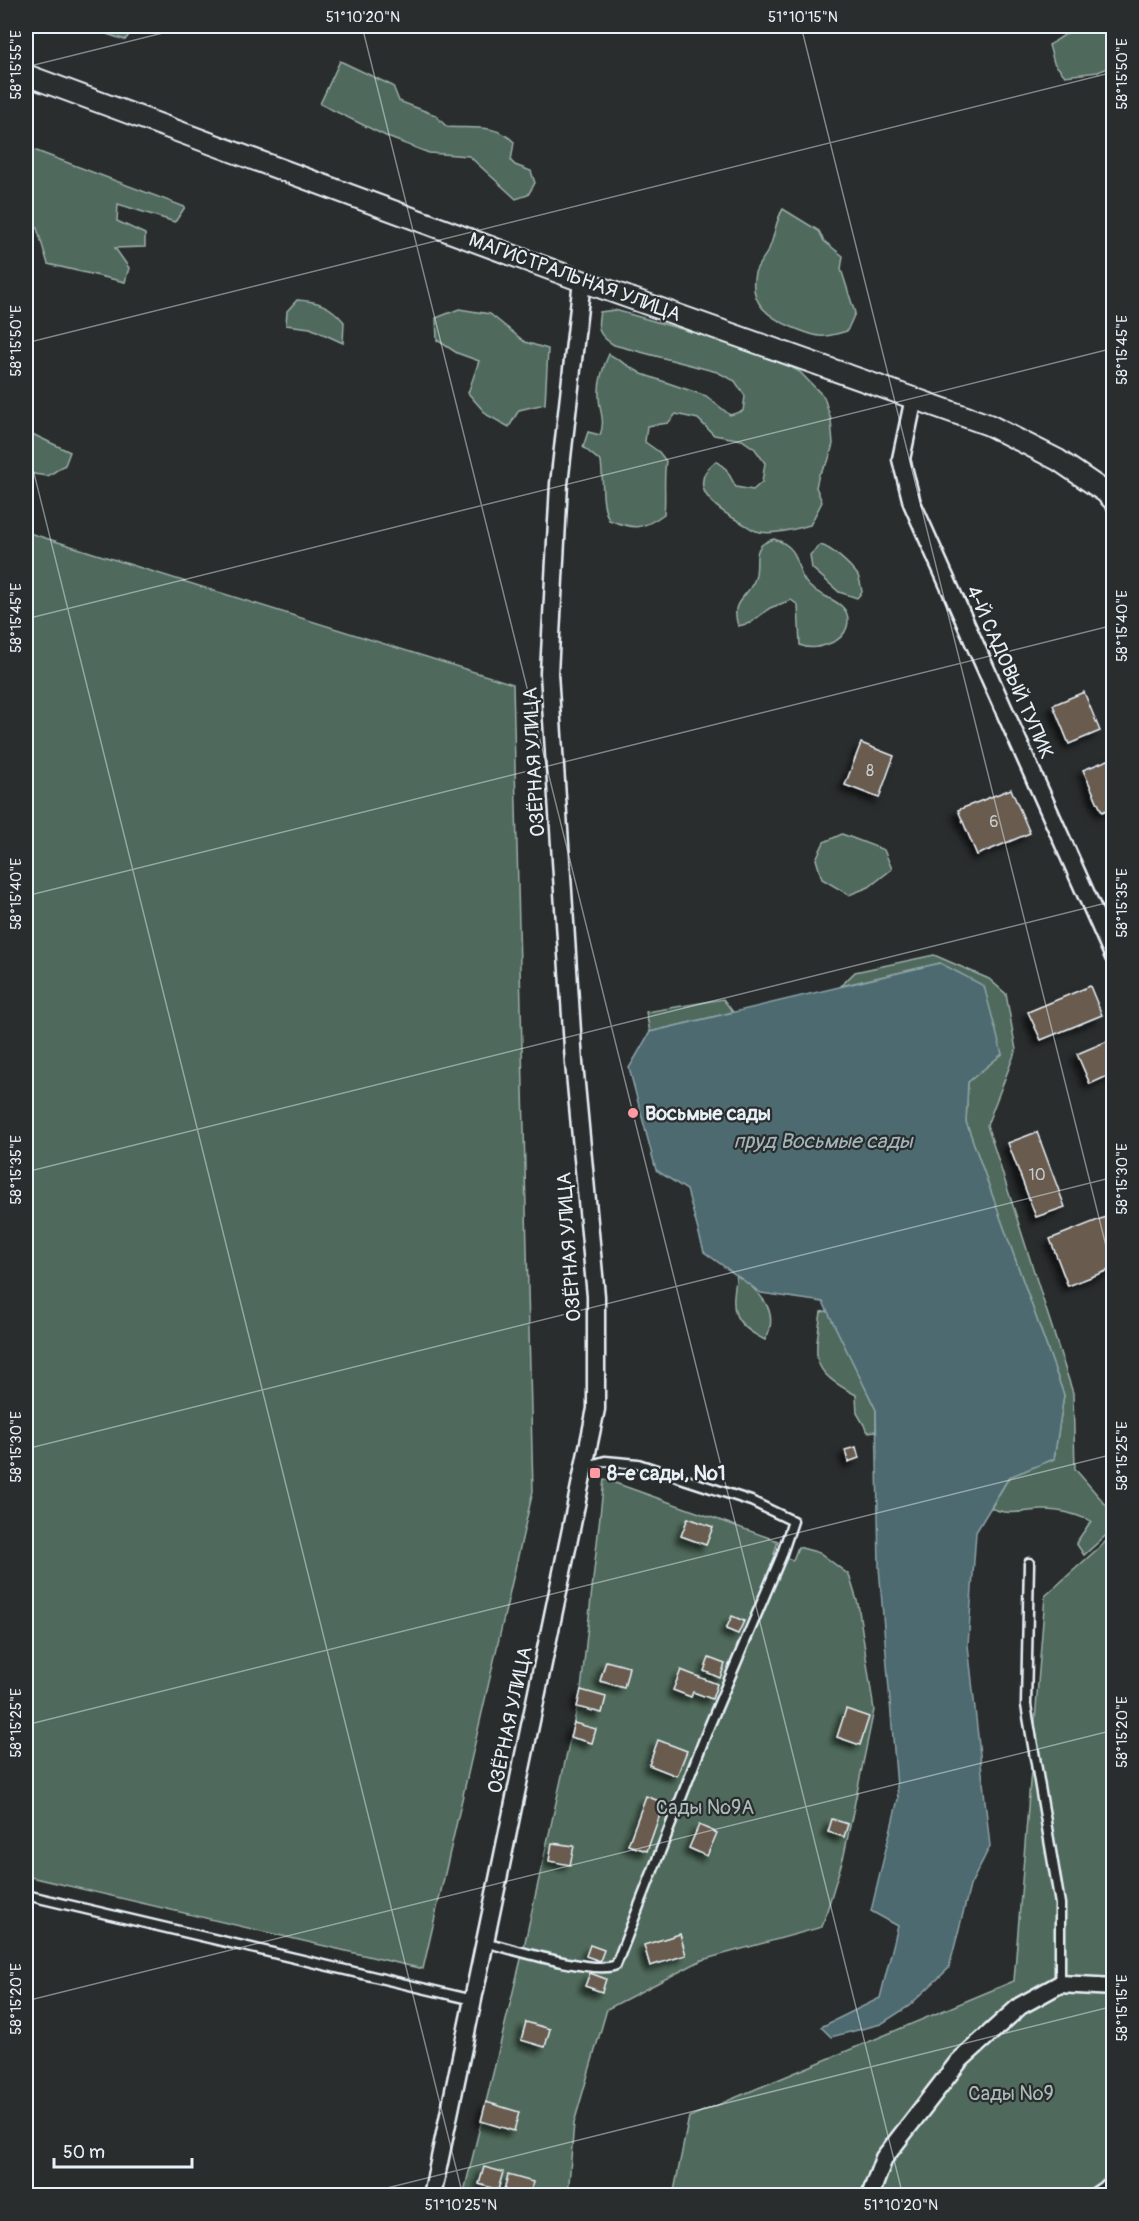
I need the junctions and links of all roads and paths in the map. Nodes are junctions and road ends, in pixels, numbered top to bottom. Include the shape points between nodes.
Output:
1 (26, 75) edge
2 (582, 281) junction
3 (914, 398) junction
4 (1113, 501) edge
5 (1113, 957) edge
6 (584, 1467) junction
7 (1029, 1563) dead end
8 (26, 1895) edge
9 (485, 1942) junction
10 (1060, 1984) junction
11 (1113, 1987) edge
12 (473, 2000) junction
13 (1113, 2179) edge
14 (432, 2196) edge
15 (870, 2196) edge
16 (1089, 2196) edge

1 - 2 street, МАГИСТРАЛЬНАЯ УЛИЦА
2 - 3 street, МАГИСТРАЛЬНАЯ УЛИЦА
2 - 6 street, ОЗЁРНАЯ УЛИЦА via 559,484 549,674 574,1063 597,1296 596,1409
3 - 4 street, МАГИСТРАЛЬНАЯ УЛИЦА via 999,430 1058,460
3 - 5 street, 4-Й САДОВЫЙ ТУПИК via 901,459 912,503
6 - 9 street, ОЗЁРНАЯ УЛИЦА
6 - 9 lane via 605,1461 638,1464 751,1501 793,1521 616,1965 588,1967
7 - 10 lane via 1026,1705 1060,1904
8 - 12 lane
9 - 12 street, ОЗЁРНАЯ УЛИЦА
10 - 11 street
10 - 15 street via 1020,2006 959,2061 884,2158
12 - 14 street, ОЗЁРНАЯ УЛИЦА
13 - 16 lane

